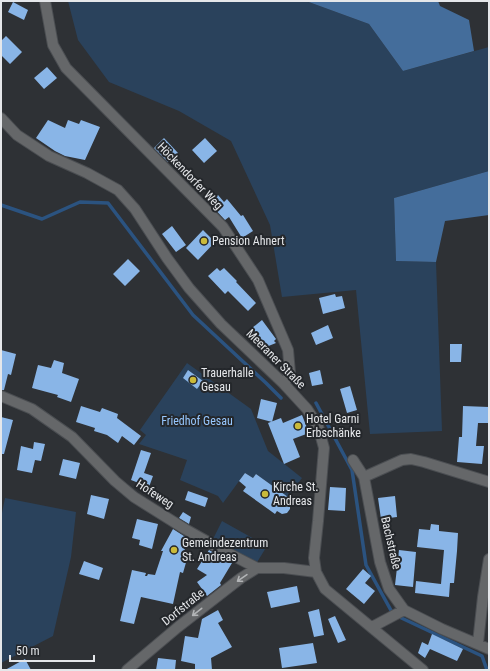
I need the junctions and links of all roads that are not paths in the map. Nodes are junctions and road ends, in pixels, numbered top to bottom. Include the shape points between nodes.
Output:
1 (44, 1) edge
2 (1, 118) edge
3 (284, 384) junction
4 (1, 396) edge
5 (353, 460) dead end
6 (364, 477) junction
7 (489, 482) edge
8 (489, 559) edge
9 (257, 568) junction
10 (316, 572) junction
11 (397, 614) junction
12 (372, 627) junction
13 (478, 643) junction
14 (489, 649) edge
15 (127, 670) edge
16 (424, 670) edge

1 - 3 street, Höckendorfer Weg via 53,45 66,68 223,227 258,280 288,350 290,373
2 - 3 street, Meeraner Straße via 17,135 49,156 118,190 135,209 189,288 221,324
3 - 10 street, Meeraner Straße via 307,409 318,426 324,448 314,558
4 - 9 street, Hofeweg via 32,409 72,437 134,497 198,537
5 - 6 street, Bachstraße
6 - 7 street via 402,460 411,459
6 - 11 street, Bachstraße via 380,562
8 - 13 street
9 - 10 street, Hofeweg
9 -> 15 street, Dorfstraße via 183,623
10 - 12 street, Meeraner Straße via 325,590
11 - 12 street
11 - 13 street, Bachstraße
12 - 16 street, Meeraner Straße
13 - 14 street, Bachstraße

